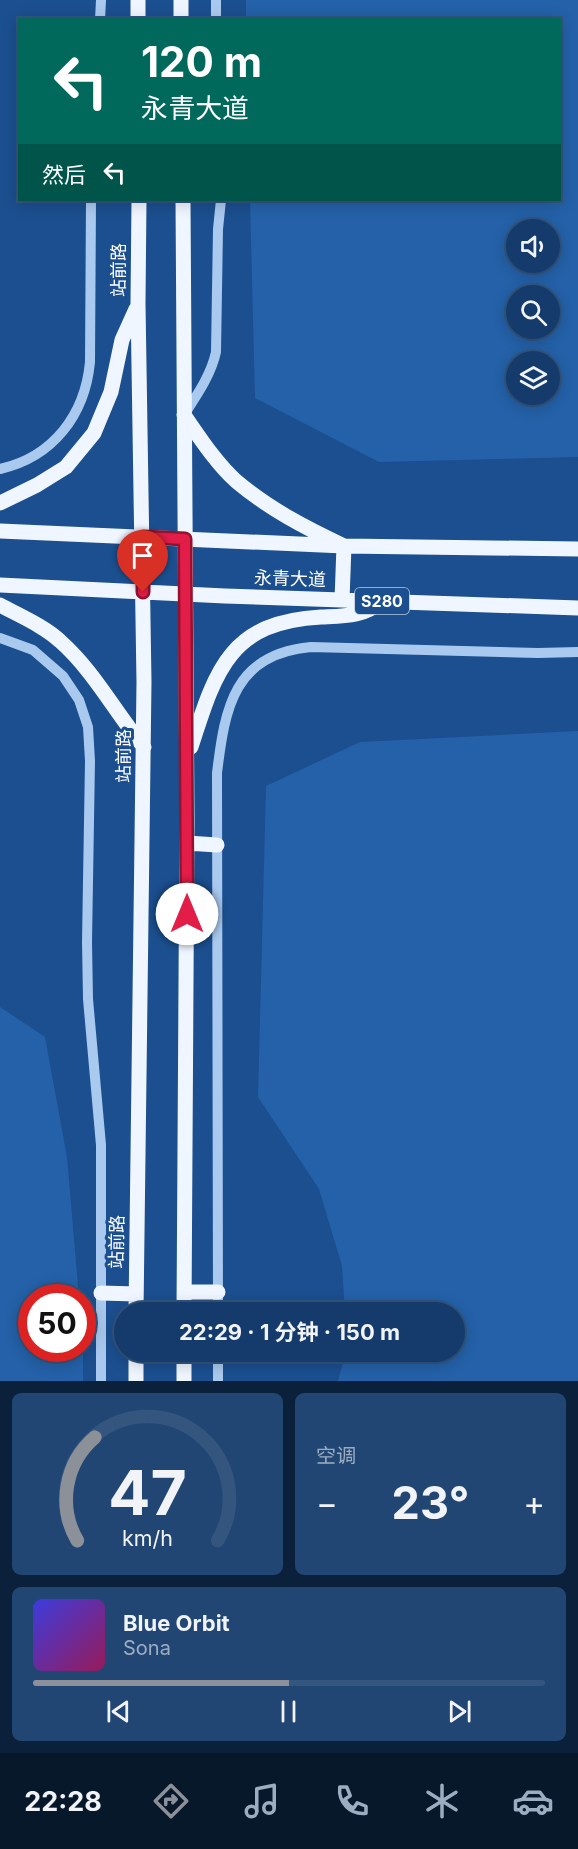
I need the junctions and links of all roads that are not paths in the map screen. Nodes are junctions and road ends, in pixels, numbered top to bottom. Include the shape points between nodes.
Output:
1 (101, 0) edge
2 (138, 0) edge
3 (181, 0) edge
4 (216, 0) edge
5 (100, 18) edge
6 (138, 18) edge
7 (181, 18) edge
8 (216, 18) edge
9 (91, 201) edge
10 (139, 201) edge
11 (183, 201) edge
12 (221, 201) edge
13 (138, 303) junction
14 (184, 415) junction
15 (0, 469) edge
16 (0, 503) edge
17 (0, 531) edge
18 (143, 537) junction
19 (185, 539) junction
20 (344, 546) junction
21 (578, 549) edge
22 (0, 585) edge
23 (143, 592) junction
24 (185, 594) junction
25 (342, 600) junction
26 (382, 601) junction
27 (0, 605) edge
28 (578, 608) edge
29 (0, 638) edge
30 (578, 652) edge
31 (144, 747) junction
32 (187, 761) junction
33 (187, 843) junction
34 (216, 845) junction
35 (184, 1292) junction
36 (218, 1292) junction
37 (101, 1293) junction
38 (136, 1294) junction
39 (136, 1302) edge
40 (184, 1302) edge
41 (218, 1302) edge
42 (136, 1362) edge
43 (184, 1362) edge
44 (218, 1362) edge
45 (101, 1381) edge
46 (136, 1381) edge
47 (184, 1381) edge
48 (218, 1381) edge

1 - 5 street
2 - 6 main road
3 - 7 main road
4 - 8 street
9 - 15 street via 90,362 85,393 57,439 38,455
10 - 13 main road, 站前路
11 - 14 main road
12 - 14 street via 216,352 204,384
13 - 16 main road via 122,340 111,392 94,433 66,467
13 - 18 main road, 站前路
14 - 19 main road
14 - 20 main road via 236,480 274,510
17 - 18 main road, 永青大道
18 - 19 main road, 永青大道
18 - 23 main road, 站前路
19 - 20 main road, 永青大道
19 - 24 main road
20 - 21 main road, 永青大道
20 - 25 main road
22 - 23 main road, 永青大道 / S280
23 - 24 main road, 永青大道 / S280
23 - 31 main road, 站前路
24 - 25 main road, 永青大道 / S280
24 - 32 main road
25 - 26 main road, 永青大道 / S280
26 - 28 main road, 永青大道 / S280
26 - 32 main road via 360,615 292,618 268,626 239,643 206,698
27 - 31 main road via 58,639 86,666
29 - 37 street via 33,650 63,676 79,700 88,727 88,999 101,1145
30 - 34 street via 311,647 281,652 262,661 243,680 223,729 217,772
31 - 38 main road, 站前路
32 - 33 main road
33 - 34 main road
33 - 35 main road
34 - 36 street
35 - 36 main road
35 - 40 main road
36 - 41 street
37 - 38 main road
37 - 45 street
38 - 39 main road, 站前路
42 - 46 main road
43 - 47 main road
44 - 48 street

